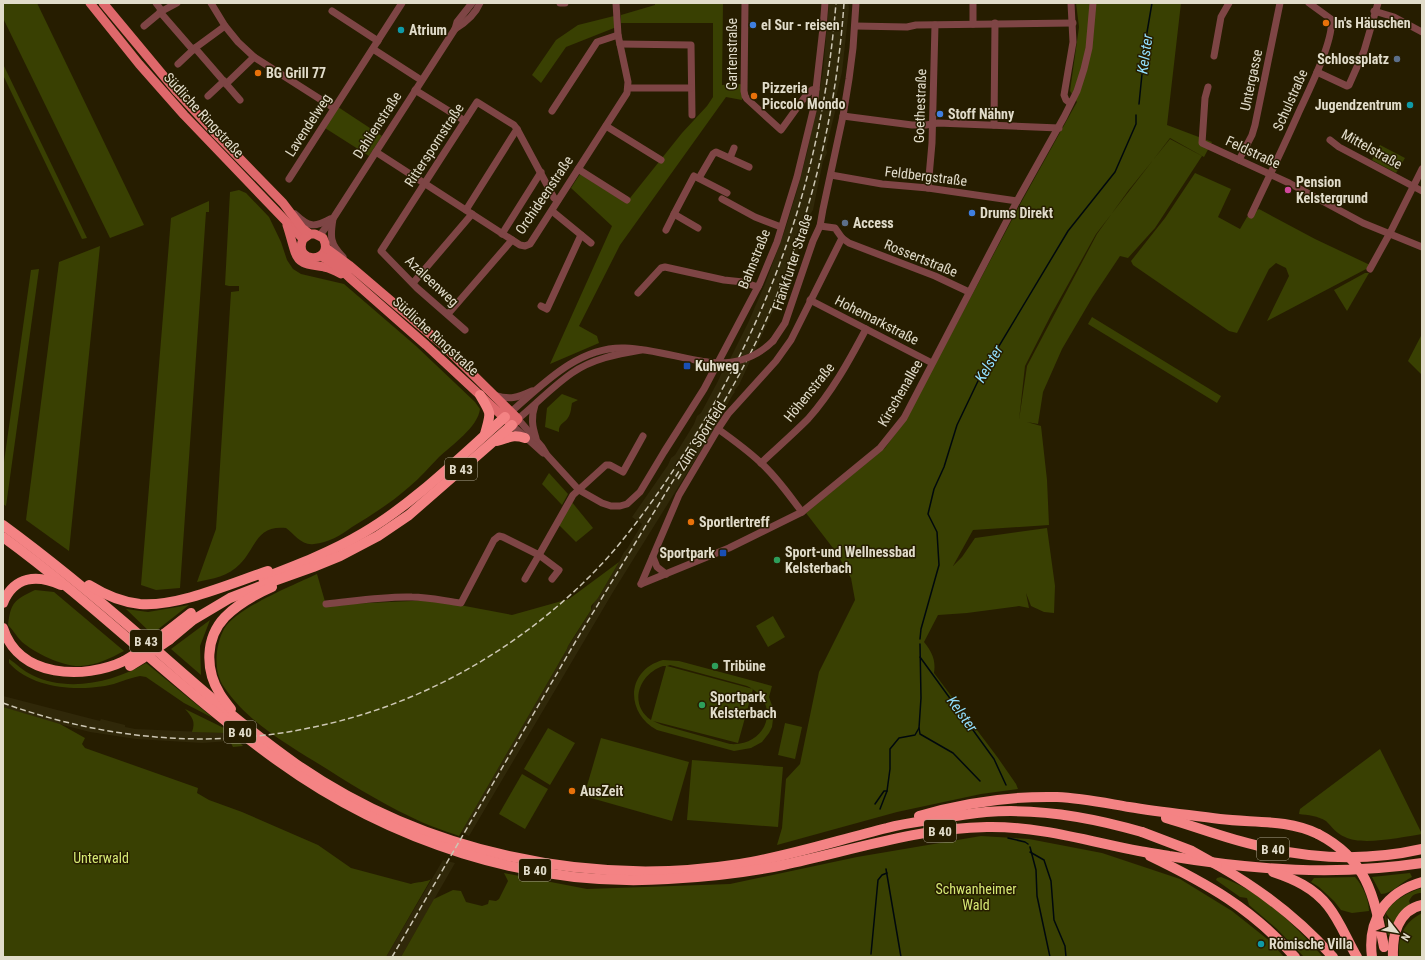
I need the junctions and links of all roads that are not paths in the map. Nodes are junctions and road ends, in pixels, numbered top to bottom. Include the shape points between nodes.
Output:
1 (90, 3) edge
2 (103, 3) edge
3 (156, 3) edge
4 (177, 3) edge
5 (211, 3) edge
6 (402, 3) edge
7 (472, 3) edge
8 (480, 3) edge
9 (560, 3) edge
10 (565, 3) edge
11 (616, 3) edge
12 (745, 3) edge
13 (825, 3) edge
14 (856, 3) edge
15 (973, 3) edge
16 (1071, 3) edge
17 (1093, 3) edge
18 (1229, 3) edge
19 (1280, 3) edge
20 (1309, 3) edge
21 (1378, 3) edge
22 (161, 11) junction
23 (1374, 11) junction
24 (332, 12) dead end
25 (995, 23) junction
26 (1073, 23) junction
27 (973, 24) junction
28 (935, 25) junction
29 (144, 26) dead end
30 (225, 26) junction
31 (855, 26) junction
32 (455, 29) junction
33 (1422, 32) edge
34 (618, 35) junction
35 (378, 41) junction
36 (620, 44) junction
37 (194, 49) junction
38 (372, 49) junction
39 (1214, 56) dead end
40 (254, 57) junction
41 (178, 64) dead end
42 (1317, 72) junction
43 (421, 80) junction
44 (225, 82) junction
45 (1208, 87) dead end
46 (628, 88) junction
47 (691, 88) junction
48 (415, 90) junction
49 (816, 90) junction
50 (208, 96) dead end
51 (240, 100) dead end
52 (1070, 103) junction
53 (334, 108) junction
54 (552, 111) dead end
55 (692, 115) dead end
56 (843, 116) junction
57 (465, 121) junction
58 (933, 123) junction
59 (994, 125) junction
60 (606, 126) junction
61 (1059, 128) junction
62 (517, 129) junction
63 (1330, 140) dead end
64 (734, 148) dead end
65 (376, 152) junction
66 (730, 158) junction
67 (661, 160) dead end
68 (1239, 160) junction
69 (749, 167) dead end
70 (578, 169) junction
71 (1422, 169) edge
72 (541, 172) junction
73 (831, 175) junction
74 (1270, 175) junction
75 (699, 178) junction
76 (289, 179) dead end
77 (425, 183) junction
78 (1413, 186) junction
79 (928, 188) junction
80 (1422, 191) edge
81 (558, 200) junction
82 (627, 200) dead end
83 (1018, 201) junction
84 (283, 203) junction
85 (466, 210) junction
86 (552, 210) junction
87 (472, 214) junction
88 (674, 214) junction
89 (1251, 215) dead end
90 (334, 217) junction
91 (284, 218) junction
92 (781, 226) junction
93 (820, 226) junction
94 (698, 228) dead end
95 (666, 230) dead end
96 (502, 234) junction
97 (1389, 234) junction
98 (320, 235) junction
99 (581, 235) junction
100 (307, 237) junction
101 (842, 238) junction
102 (512, 240) junction
103 (591, 243) dead end
104 (1422, 247) edge
105 (326, 248) junction
106 (381, 251) joint
107 (321, 256) junction
108 (349, 265) junction
109 (1370, 269) dead end
110 (350, 278) junction
111 (413, 283) junction
112 (758, 287) junction
113 (969, 292) junction
114 (638, 293) dead end
115 (810, 300) junction
116 (541, 306) dead end
117 (448, 314) junction
118 (866, 329) junction
119 (465, 330) dead end
120 (645, 350) junction
121 (932, 363) junction
122 (539, 388) junction
123 (480, 395) junction
124 (494, 395) junction
125 (535, 404) junction
126 (511, 418) junction
127 (718, 429) junction
128 (484, 436) junction
129 (643, 436) dead end
130 (525, 438) junction
131 (536, 440) junction
132 (492, 443) junction
133 (547, 455) junction
134 (761, 463) junction
135 (579, 490) junction
136 (802, 512) junction
137 (3, 525) edge
138 (3, 537) edge
139 (539, 555) junction
140 (653, 557) junction
141 (311, 564) junction
142 (54, 565) junction
143 (666, 574) junction
144 (525, 579) dead end
145 (552, 579) dead end
146 (641, 584) joint
147 (72, 591) junction
148 (3, 603) edge
149 (326, 604) dead end
150 (3, 628) edge
151 (3, 643) edge
152 (127, 664) junction
153 (236, 718) junction
154 (1129, 807) junction
155 (887, 827) junction
156 (1422, 849) edge
157 (1141, 852) junction
158 (1422, 863) edge
159 (1266, 869) junction
160 (1422, 882) edge
161 (1422, 905) edge
162 (1295, 957) edge
163 (1333, 957) edge
164 (1357, 957) edge
165 (1372, 957) edge
166 (1387, 957) edge
167 (1393, 957) edge

1 - 91 main road, Südliche Ringstraße via 179,110
2 - 84 main road, Südliche Ringstraße via 194,111
3 - 22 street
4 - 22 street
5 - 30 street
6 - 35 street, Lavendelweg
7 - 32 street, Dahlienstraße via 457,22
8 - 32 street, Dahlienstraße via 467,20
9 - 10 street
11 - 34 street
12 - 49 street, Gartenstraße via 744,82 747,99 781,130 807,94
13 - 49 street, Bahnstraße
14 - 31 street, Frankfurter Straße
15 - 27 street
16 - 26 street
17 - 52 street, Kirschenallee via 1087,58 1081,80
18 - 39 street via 1221,17
19 - 68 street, Untergasse via 1255,125
20 - 42 street, Schulstraße via 1332,20 1327,45
21 - 23 street
22 - 29 street
22 - 37 street
23 - 33 street via 1394,17
23 - 42 street via 1364,51 1349,85 1346,86
24 - 35 street
25 - 26 street
25 - 27 street
25 - 59 street
26 - 52 street via 1073,42 1064,95
27 - 28 street
28 - 31 street
28 - 58 street, Goethestraße
30 - 37 street
30 - 40 street
31 - 56 street, Frankfurter Straße
32 - 43 street, Dahlienstraße
34 - 36 street
34 - 54 street via 597,42
35 - 38 street, Lavendelweg
36 - 46 street
36 - 47 street via 691,45
37 - 41 street
37 - 44 street
38 - 43 street
38 - 53 street, Lavendelweg
40 - 44 street
40 - 53 street
42 - 74 street, Schulstraße
43 - 48 street, Dahlienstraße
44 - 50 street
44 - 51 street
45 - 68 street, Feldstraße via 1202,143
46 - 47 street
46 - 60 street, Orchideenstraße
47 - 55 street
48 - 57 street
48 - 65 street, Dahlienstraße
49 - 92 street, Bahnstraße via 804,151
52 - 61 street, Kirschenallee
53 - 76 street, Lavendelweg
56 - 58 street via 912,125
56 - 73 street, Frankfurter Straße
57 - 62 street, Ritterspornstraße via 477,102
57 - 77 street, Ritterspornstraße
58 - 59 street
58 - 79 street, Goethestraße
59 - 61 street
60 - 67 street
60 - 70 street, Orchideenstraße
61 - 83 street, Kirschenallee
62 - 72 street, Ritterspornstraße
62 - 85 street
63 - 78 street, Mittelstraße
64 - 66 street
65 - 77 street, Orchideenstraße
65 - 90 street, Dahlienstraße
66 - 69 street
66 - 75 street via 716,152
68 - 74 street, Feldstraße
70 - 81 street, Orchideenstraße
70 - 82 street
71 - 78 street
72 - 81 street, Ritterspornstraße via 554,198
72 - 96 street
73 - 79 street, Feldbergstraße via 882,184
73 - 93 street, Frankfurter Straße
74 - 89 street, Schulstraße
74 - 97 street, Feldstraße
75 - 88 street via 694,176
75 - 92 street via 755,217
77 - 85 street, Orchideenstraße
77 - 106 street, Ritterspornstraße
78 - 80 street, Mittelstraße
78 - 97 street
79 - 83 street, Feldbergstraße
81 - 86 street, Orchideenstraße
83 - 113 street, Kirschenallee
84 - 90 street, Südliche Ringstraße via 313,226
84 - 100 main road, Südliche Ringstraße
85 - 87 street, Orchideenstraße
86 - 99 street
86 - 102 street, Orchideenstraße via 530,244 522,246
87 - 96 street, Orchideenstraße
87 - 111 street
88 - 94 street
88 - 95 street
90 - 98 street, Dahlienstraße
90 - 108 street, Südliche Ringstraße via 332,241
91 - 100 main road, Südliche Ringstraße
91 - 110 main road via 300,261
92 - 112 street, Bahnstraße
93 - 101 street via 835,228
93 - 120 street, Frankfurter Straße, bridge via 785,323 773,341 761,352 747,359 724,363
96 - 102 street, Orchideenstraße
97 - 104 street, Feldstraße
97 - 109 street
98 - 100 main road
98 - 105 main road, Südliche Ringstraße
99 - 103 street
99 - 116 street via 547,309
100 - 107 main road, Südliche Ringstraße via 301,248 305,255 312,258
101 - 113 street, Rossertstraße
101 - 115 street, Zum Sportfeld
102 - 117 street
105 - 107 main road
105 - 108 main road, Südliche Ringstraße
106 - 111 street, Azaleenweg
107 - 110 main road, Südliche Ringstraße
108 - 124 main road, Südliche Ringstraße via 444,346
110 - 123 main road, Südliche Ringstraße
111 - 117 street, Azaleenweg
112 - 114 street via 665,267 661,268
112 - 135 street, Bahnstraße via 704,389 645,485 634,498 627,504 611,506
113 - 121 street, Kirschenallee
115 - 118 street, Hohemarkstraße
115 - 127 street, Zum Sportfeld via 784,351 728,414
117 - 119 street, Azaleenweg
118 - 121 street, Hohemarkstraße
118 - 134 street, Höhenstraße via 845,369 821,403 795,432
120 - 122 street, Frankfurter Straße via 614,348 588,355 565,368
120 - 125 street via 617,354 581,367
121 - 136 street, Kirschenallee via 904,418 884,444
122 - 124 street via 513,398
122 - 126 street
123 - 126 main road, Südliche Ringstraße
123 - 128 highway via 490,416
124 - 126 main road, Südliche Ringstraße
125 - 126 street
125 - 131 street via 532,418
126 - 128 highway
126 - 130 street
126 - 131 street
126 - 132 highway, B 43
127 - 134 street
127 - 140 street, Zum Sportfeld via 679,495
128 - 141 highway via 391,515
129 - 135 street via 623,472 606,465
130 - 132 highway via 511,436
130 - 133 street
131 - 133 street
132 - 141 highway, B 43 via 395,525 362,545
133 - 135 street
134 - 136 street
135 - 139 street via 570,500
136 - 143 street, Kirschenallee via 729,548
137 - 142 highway, B 43
138 - 147 highway, B 40
139 - 144 street
139 - 145 street via 559,570
139 - 149 street via 499,536 494,540 461,603 412,597
140 - 143 street via 657,567
140 - 146 street, Zum Sportfeld
141 - 142 highway via 152,604 129,602 108,596
141 - 152 highway, bridge via 223,594 188,616 167,637 142,650
141 - 153 highway via 241,604 218,625 210,644 209,667 219,694
142 - 153 highway, B 43
143 - 146 street, Kirschenallee
147 - 148 highway via 47,580 32,579 15,586 6,595
147 - 157 highway, B 40 via 230,724 305,780 352,807 403,831 464,854 547,872 604,879 662,880 782,866 933,831 985,827 1044,831
150 - 152 highway via 20,654 35,664 52,670 87,672
151 - 152 highway via 12,655 30,668 60,678 93,678 119,671
153 - 155 highway, B 40 via 316,777 382,813 431,833 489,852 548,864 618,871 717,867 771,859
154 - 155 highway, B 40 via 1057,797 1022,798 953,808
154 - 156 highway, B 40 via 1259,846 1299,853 1356,857
154 - 166 highway, bridge via 1226,820 1284,824 1298,826 1318,834 1342,849 1364,876 1373,897
155 - 163 highway, bridge via 968,814 1019,811 1084,818 1142,832 1192,851 1263,892 1301,924
157 - 159 highway
157 - 162 highway, B 40 via 1189,875 1230,899 1262,924
158 - 159 highway, B 40 via 1355,870
159 - 164 highway via 1303,884 1323,901 1335,916
160 - 165 highway via 1397,893 1382,909 1374,924
161 - 167 highway via 1411,909 1399,922 1393,940

